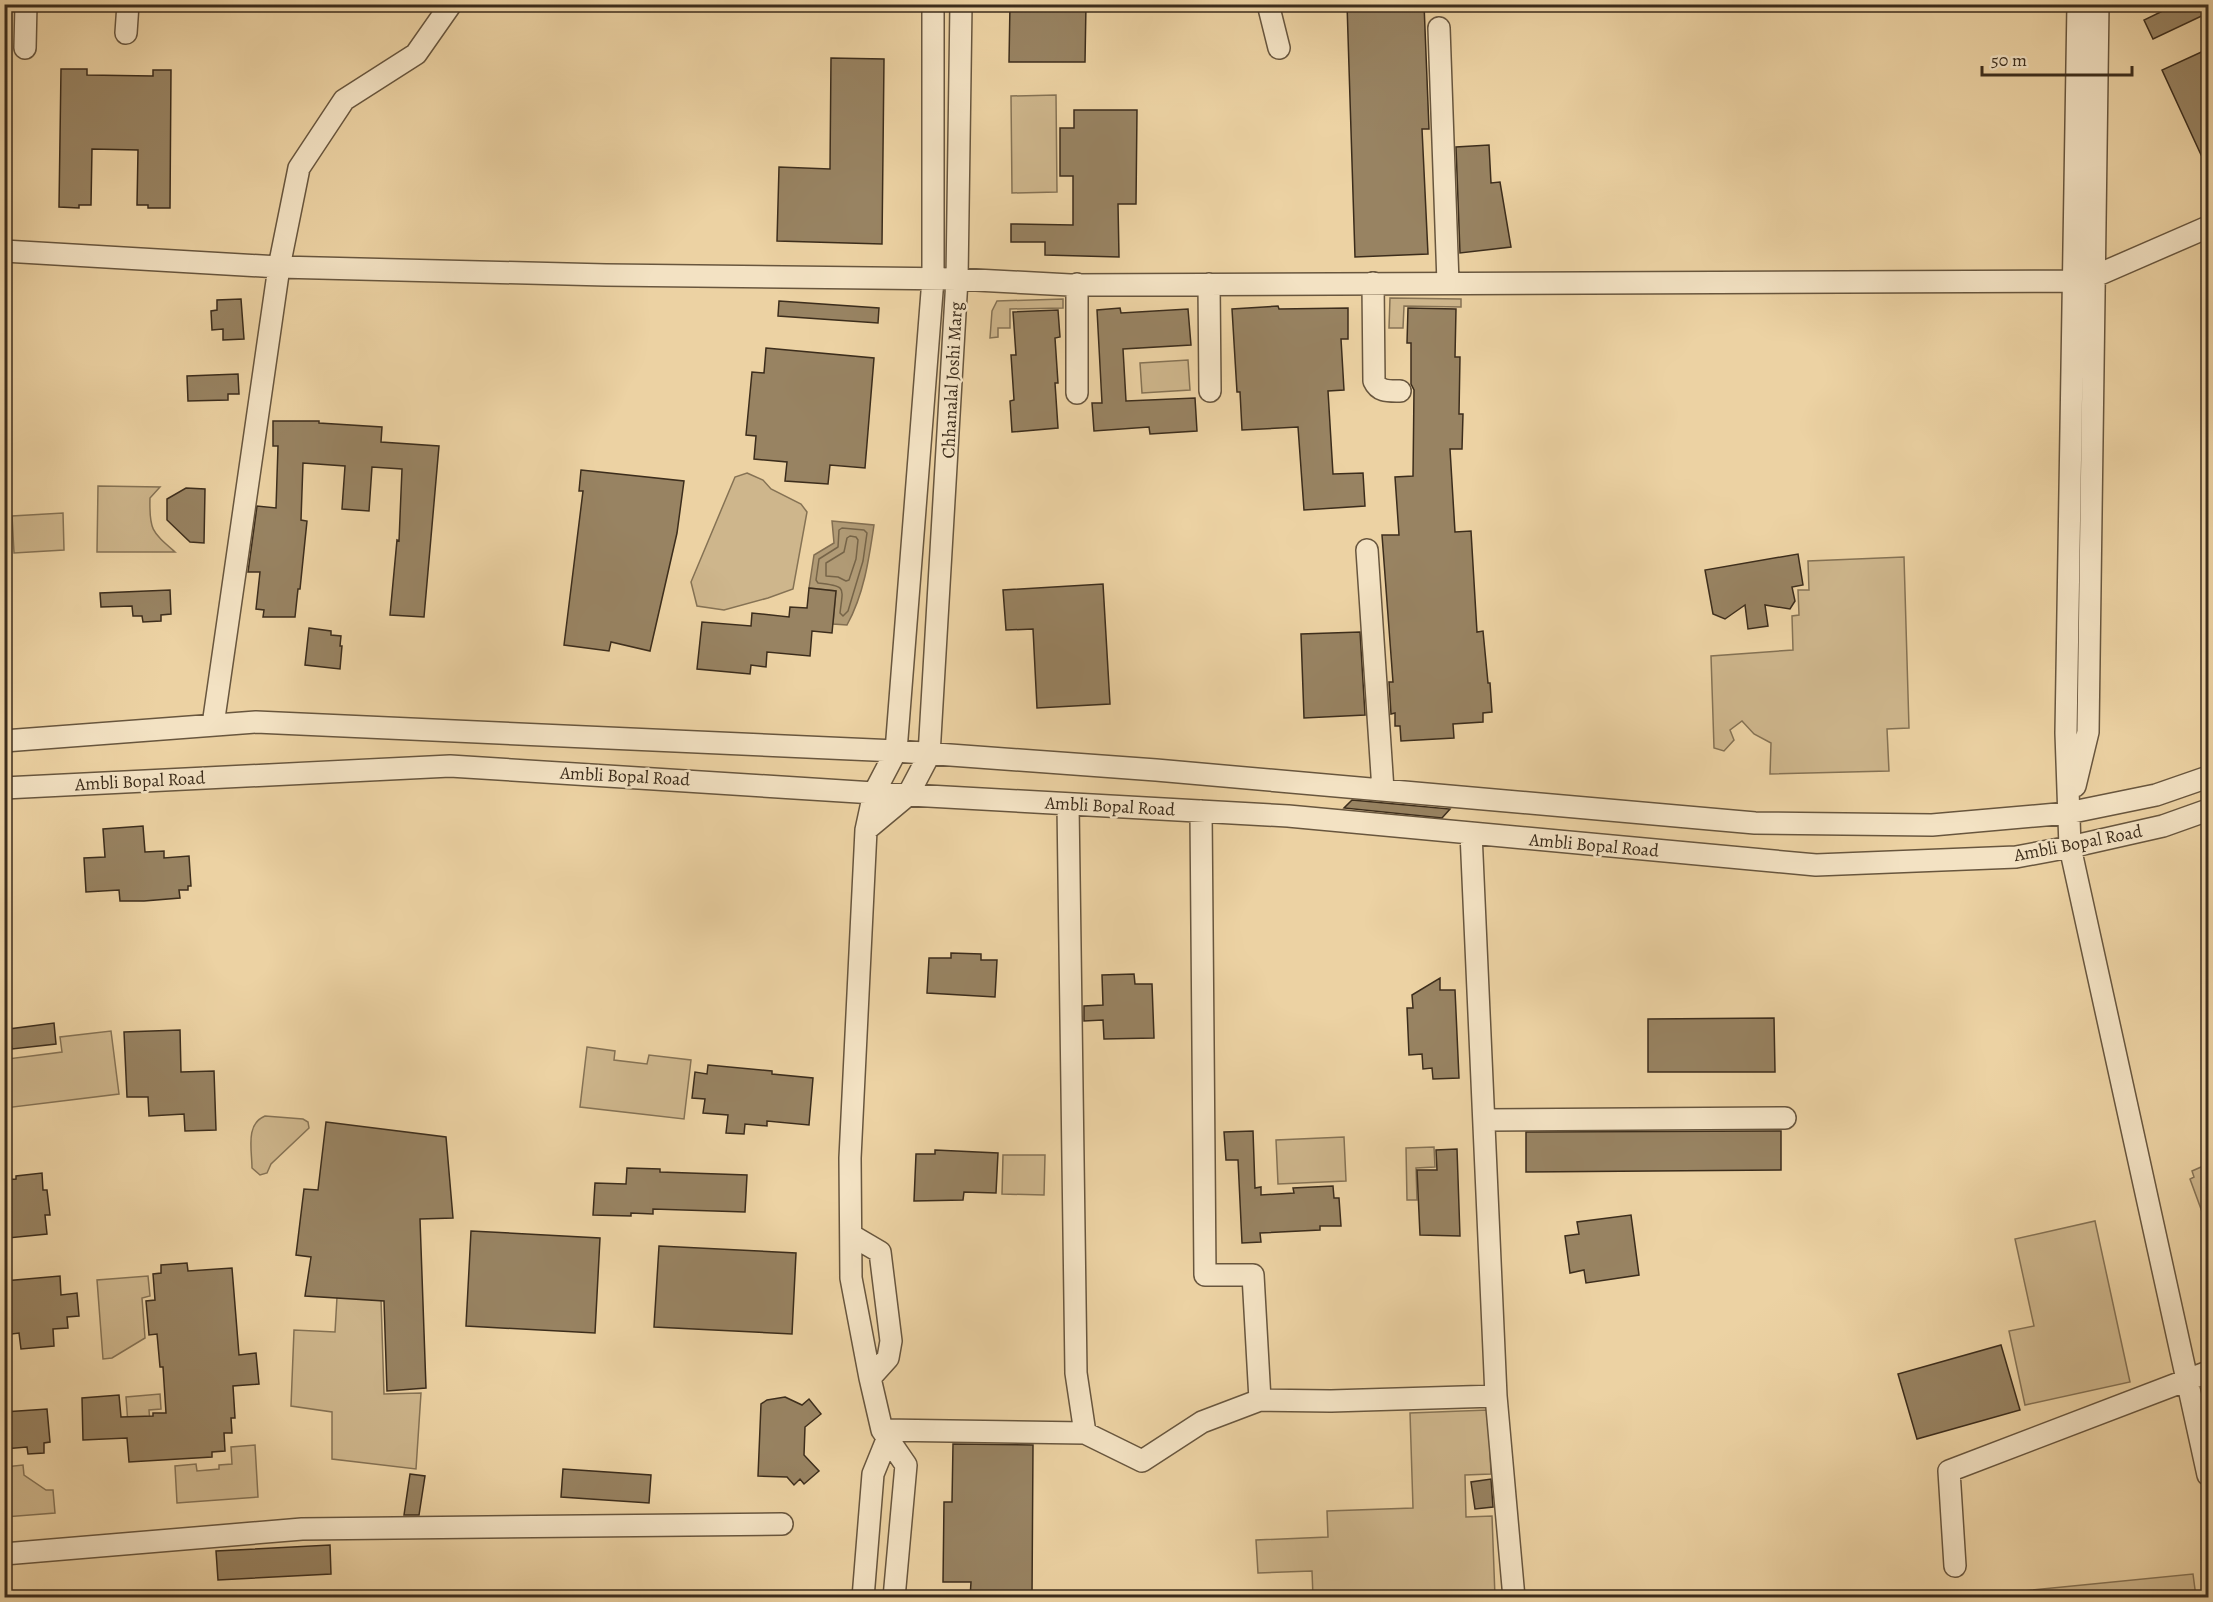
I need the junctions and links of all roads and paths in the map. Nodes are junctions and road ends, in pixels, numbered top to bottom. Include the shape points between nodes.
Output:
1 (26, 4) edge
2 (128, 4) edge
3 (451, 4) edge
4 (933, 4) edge
5 (961, 4) edge
6 (1268, 4) edge
7 (2078, 4) edge
8 (2098, 4) edge
9 (1439, 28) dead end
10 (126, 33) dead end
11 (25, 48) dead end
12 (1279, 48) dead end
13 (2208, 226) edge
14 (4, 251) edge
15 (279, 267) junction
16 (933, 279) junction
17 (957, 279) junction
18 (2084, 279) junction
19 (1373, 283) junction
20 (1448, 283) junction
21 (1077, 284) junction
22 (1209, 284) junction
23 (1210, 391) dead end
24 (1400, 391) dead end
25 (1077, 393) dead end
26 (1367, 550) dead end
27 (213, 725) junction
28 (4, 741) edge
29 (896, 751) junction
30 (929, 755) junction
31 (2208, 777) edge
32 (4, 788) edge
33 (1383, 790) junction
34 (874, 793) junction
35 (908, 795) junction
36 (1068, 804) junction
37 (2208, 810) edge
38 (1201, 811) junction
39 (2068, 813) junction
40 (866, 830) junction
41 (1471, 833) junction
42 (2070, 847) junction
43 (1785, 1118) dead end
44 (1485, 1120) junction
45 (850, 1235) junction
46 (2208, 1372) edge
47 (870, 1378) junction
48 (2187, 1382) junction
49 (1496, 1396) junction
50 (1260, 1400) junction
51 (1085, 1433) junction
52 (885, 1434) junction
53 (2208, 1474) edge
54 (782, 1524) dead end
55 (4, 1554) edge
56 (1955, 1566) dead end
57 (863, 1598) edge
58 (894, 1598) edge
59 (1514, 1598) edge

1 - 11 street
2 - 10 street
3 - 15 street via 416,54 344,100 299,168
4 - 16 street, Chhanalal Joshi Marg
5 - 17 street, Chhanalal Joshi Marg
6 - 12 street
7 - 18 street
8 - 18 street
9 - 20 street
13 - 18 street
14 - 15 street
15 - 16 street
15 - 27 street
16 - 17 street
16 - 29 street, Chhanalal Joshi Marg
17 - 21 street
17 - 30 street, Chhanalal Joshi Marg
18 - 20 street
18 - 39 street via 2088,732
19 - 20 street
19 - 22 street
19 - 24 street via 1374,381 1383,390
21 - 22 street
21 - 25 street
22 - 23 street
26 - 33 street
27 - 28 street, Ambli Bopal Road
27 - 29 street, Ambli Bopal Road via 256,722
29 - 30 street, Ambli Bopal Road
29 - 34 street
30 - 33 street, Ambli Bopal Road
30 - 35 street
31 - 39 street, Ambli Bopal Road via 2156,795
32 - 34 street, Ambli Bopal Road via 450,766
33 - 39 street, Ambli Bopal Road via 1755,823 1932,825
34 - 35 street, Ambli Bopal Road
34 - 40 street
35 - 36 street, Ambli Bopal Road
35 - 40 street
36 - 38 street, Ambli Bopal Road
36 - 51 street via 1076,1373
37 - 42 street, Ambli Bopal Road via 2163,826
38 - 41 street, Ambli Bopal Road
38 - 50 street via 1205,1275 1253,1275
39 - 42 street
40 - 45 street via 850,1158
41 - 42 street, Ambli Bopal Road via 1816,865 2016,857
41 - 44 street
42 - 48 street
43 - 44 street
44 - 49 street
45 - 47 street via 851,1278
45 - 47 street via 880,1252 891,1341 888,1358
46 - 48 street
47 - 52 street
48 - 53 street
48 - 56 street via 1950,1471
49 - 50 street
49 - 59 street
50 - 51 street via 1202,1422 1142,1461
51 - 52 street
52 - 57 street via 873,1474
52 - 58 street via 906,1465
54 - 55 street via 302,1529

